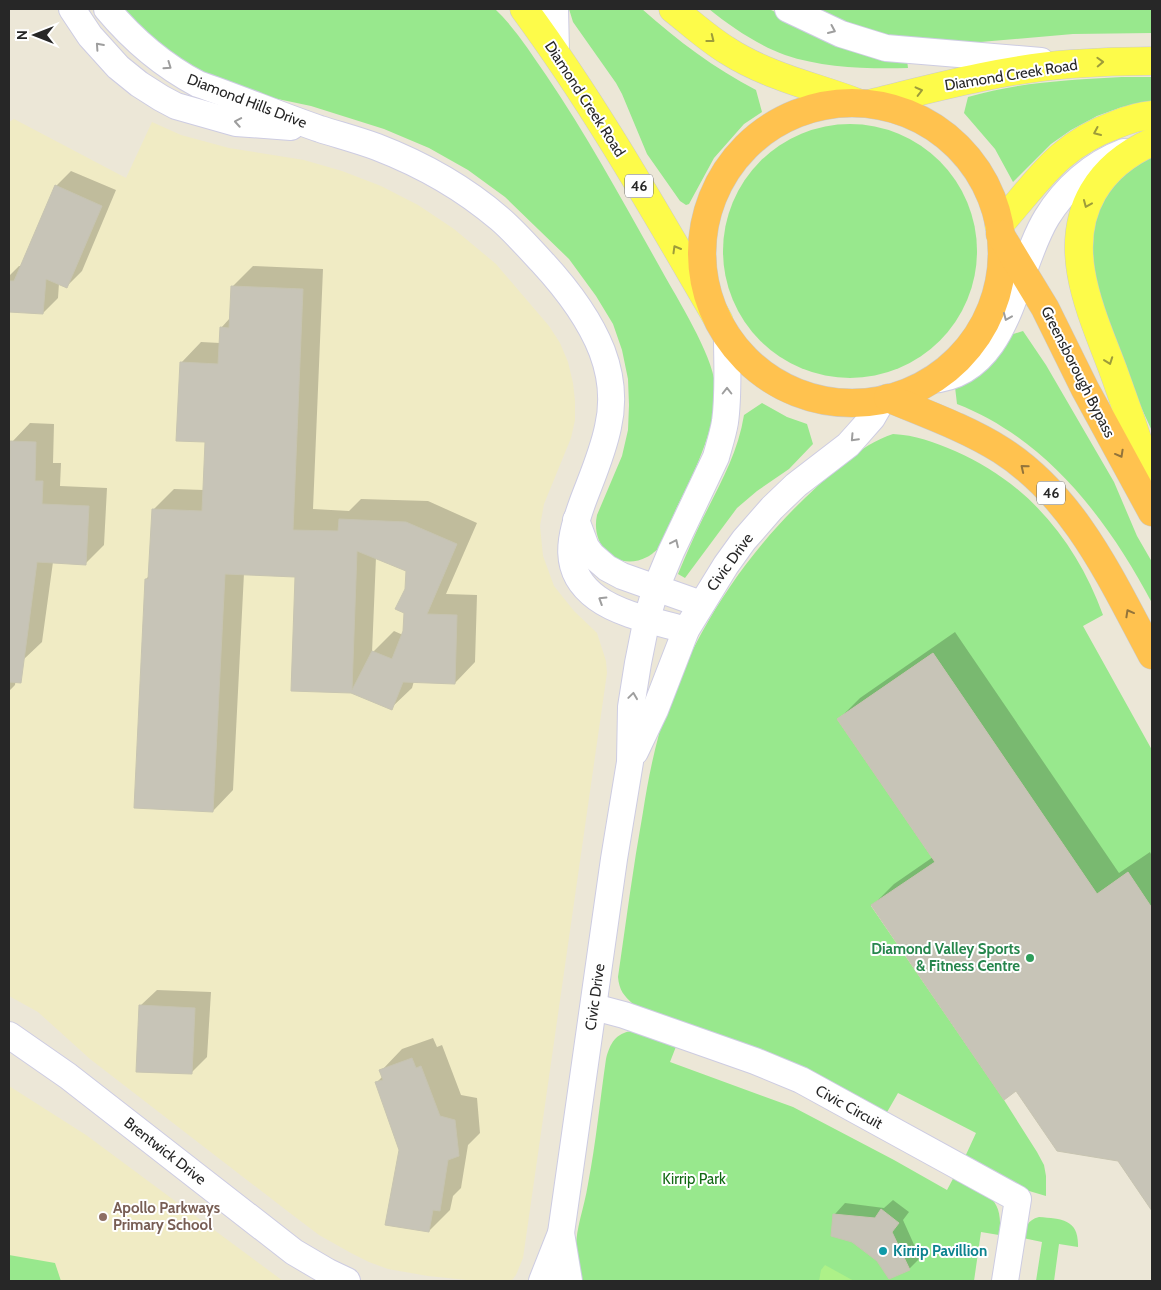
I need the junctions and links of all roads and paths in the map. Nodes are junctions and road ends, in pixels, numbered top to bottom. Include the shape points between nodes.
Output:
1 (72, 9) edge
2 (107, 9) edge
3 (524, 9) edge
4 (555, 9) edge
5 (673, 9) edge
6 (788, 9) edge
7 (556, 53) junction
8 (1152, 61) edge
9 (1070, 64) junction
10 (864, 103) junction
11 (1152, 115) edge
12 (322, 130) junction
13 (1148, 144) edge
14 (1000, 230) junction
15 (1024, 271) junction
16 (723, 328) junction
17 (931, 380) junction
18 (885, 399) junction
19 (1152, 484) edge
20 (1152, 512) edge
21 (576, 520) junction
22 (656, 588) junction
23 (701, 604) junction
24 (647, 618) junction
25 (686, 630) junction
26 (1152, 655) edge
27 (630, 762) junction
28 (594, 1007) junction
29 (9, 1035) edge
30 (561, 1233) junction
31 (347, 1281) edge
32 (542, 1281) edge
33 (569, 1281) edge
34 (1005, 1281) edge

12 -> 1 street, Diamond Hills Drive via 236,123 176,106 118,67 90,36
2 -> 12 street, Diamond Hills Drive via 153,56 185,78
3 - 7 main road, Diamond Creek Road / 46
4 - 7 street
5 -> 10 main road, 46 via 714,41 764,70
6 -> 9 street via 841,34 886,48
16 -> 7 main road, Diamond Creek Road / 46 via 605,128
9 -> 8 main road, Diamond Creek Road
10 -> 9 main road, Diamond Creek Road via 953,82
10 - 14 highway, 46 via 921,119 962,151 983,179
10 - 16 highway, 46 via 822,105 798,112 755,138 723,176 712,199 703,248 710,298
11 -> 14 main road via 1102,129 1060,156
12 - 21 street, Diamond Hills Drive via 404,159 471,197 499,218 551,271 584,316 607,366 611,396 603,444
13 - 15 street via 1106,160 1070,188 1047,217
13 -> 19 main road via 1116,163 1104,176 1089,199 1082,218 1078,248 1090,308
14 - 15 highway, Greensborough Bypass / 46
14 - 17 highway, 46 via 1000,272 988,315 964,352
15 -> 17 street via 1003,325 987,348 958,374
15 -> 20 highway, Greensborough Bypass / 46
16 - 18 highway, 46 via 760,371 788,388 835,402
22 -> 16 street, Civic Drive via 720,443 727,400
17 - 18 highway, 46 via 916,389
18 -> 23 street, Civic Drive via 858,436 796,485 755,528
26 -> 18 highway, 46 via 1081,529 1047,488 1001,450 939,419
21 - 22 street via 586,547 607,568
24 -> 21 street, Diamond Hills Drive via 614,607 597,598 582,584 572,562 572,533
22 - 23 street
22 - 24 street, Civic Drive
23 - 25 street, Civic Drive
24 - 25 street, Diamond Hills Drive
27 -> 24 street, Civic Drive via 632,707
25 - 27 street, Civic Drive via 655,710
27 - 28 street, Civic Drive
28 - 30 street, Civic Drive
28 - 34 street, Civic Circuit via 780,1070 1018,1199
29 - 31 street, Brentwick Drive via 68,1076 294,1252
30 - 32 street, Civic Drive
30 - 33 street, Civic Drive

